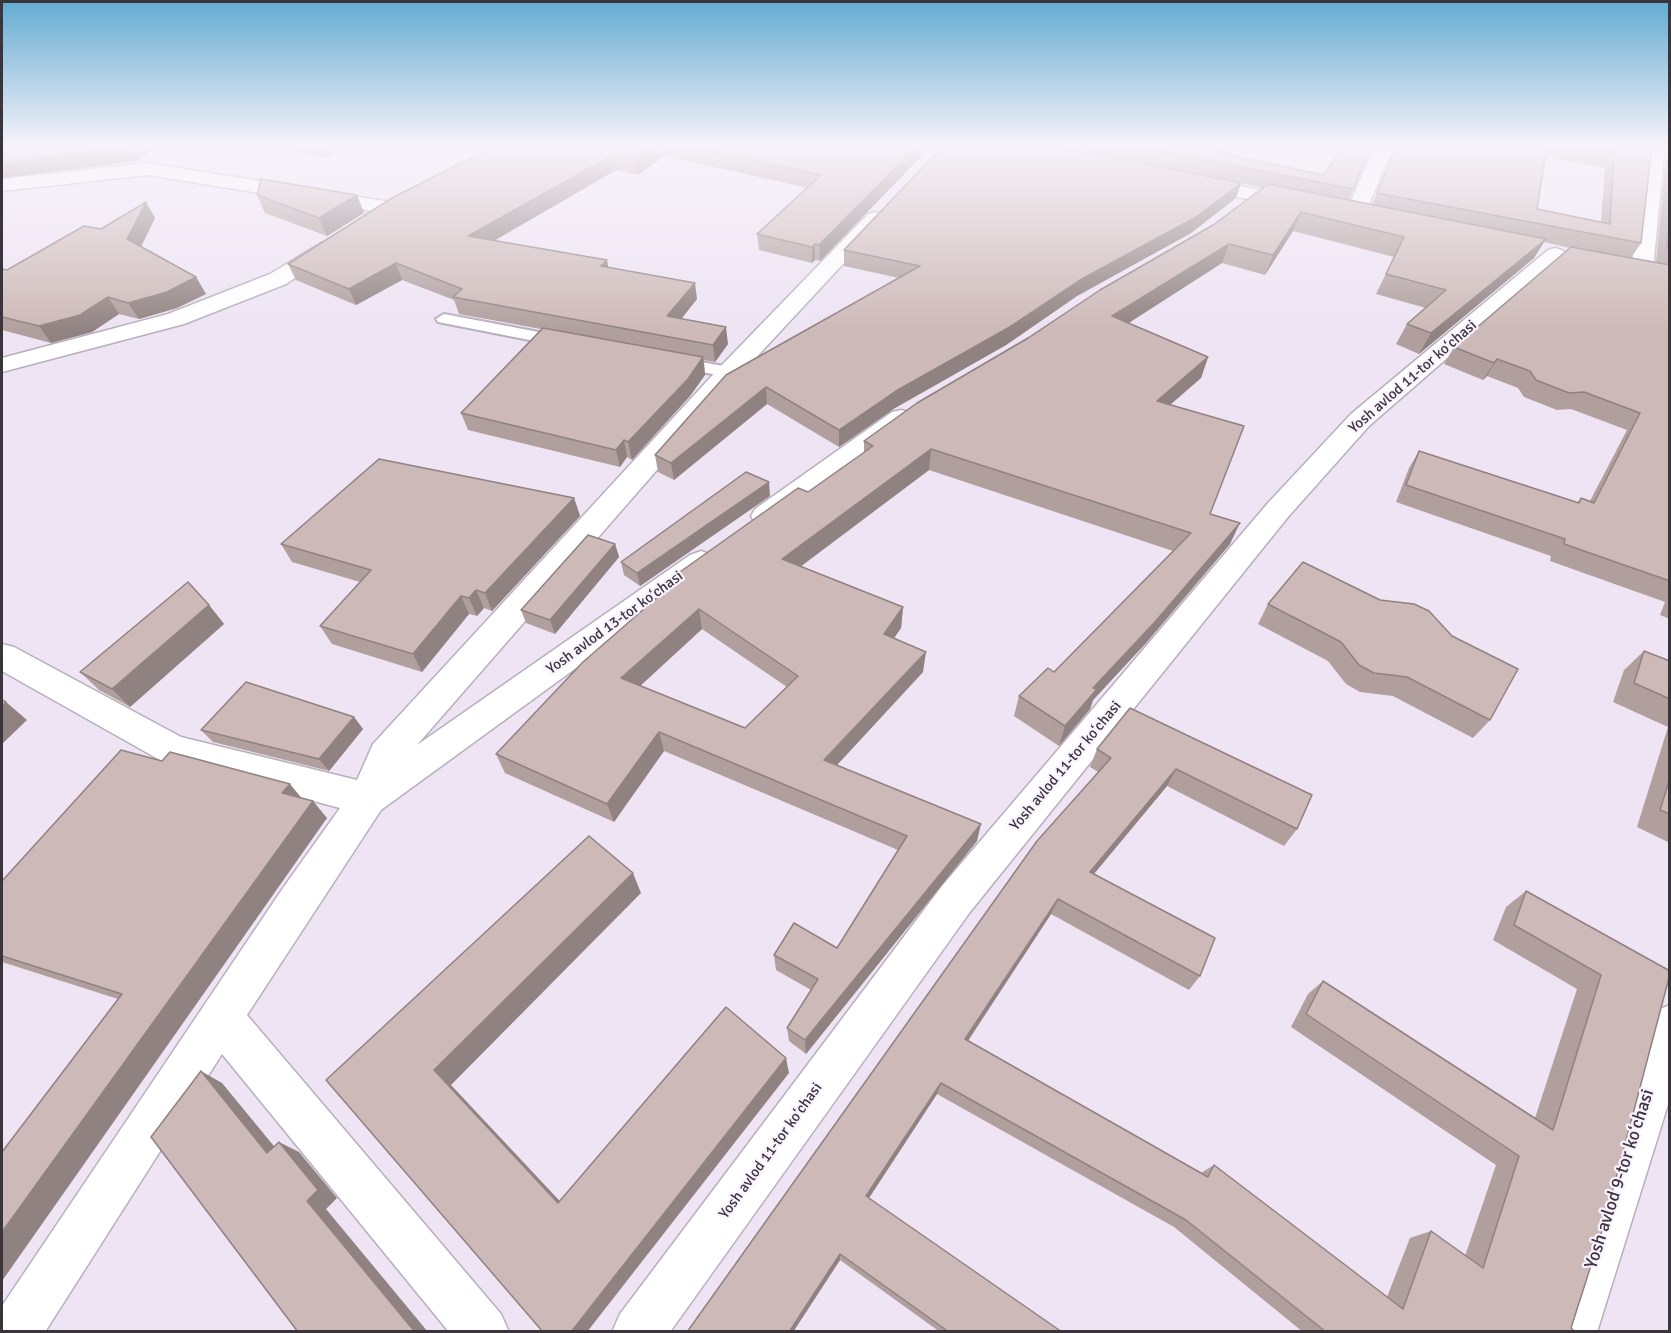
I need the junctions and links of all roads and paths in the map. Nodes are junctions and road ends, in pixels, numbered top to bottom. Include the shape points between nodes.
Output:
1 (385, 207) edge
2 (886, 207) edge
3 (1358, 207) edge
4 (1654, 207) edge
5 (390, 208) joint
6 (1333, 210) edge
7 (1355, 214) junction
8 (1379, 219) edge
9 (362, 225) edge
10 (344, 237) edge
11 (1555, 254) edge
12 (1620, 266) edge
13 (444, 319) dead end
14 (581, 345) edge
15 (660, 359) edge
16 (2, 365) edge
17 (729, 372) junction
18 (925, 404) edge
19 (749, 527) edge
20 (719, 548) edge
21 (2, 657) edge
22 (368, 800) junction
23 (221, 1018) junction
24 (1670, 1026) edge
25 (15, 1332) edge
26 (483, 1332) edge
27 (638, 1332) edge
28 (1572, 1332) edge

1 - 5 street
2 - 17 street
3 - 7 street
4 - 12 street via 1651,272
5 - 9 street
6 - 7 street
7 - 8 street
10 - 16 street via 278,279 215,305 135,331
11 - 27 street, Yosh avlod 11-tor koʻchasi via 1360,420 1278,510 956,899
13 - 14 lane
15 - 17 lane
17 - 22 street via 386,755
18 - 19 street
20 - 22 street, Yosh avlod 13-tor koʻchasi
21 - 22 street via 173,750
22 - 23 street
23 - 25 street
23 - 26 street
24 - 28 street, Yosh avlod 9-tor koʻchasi

